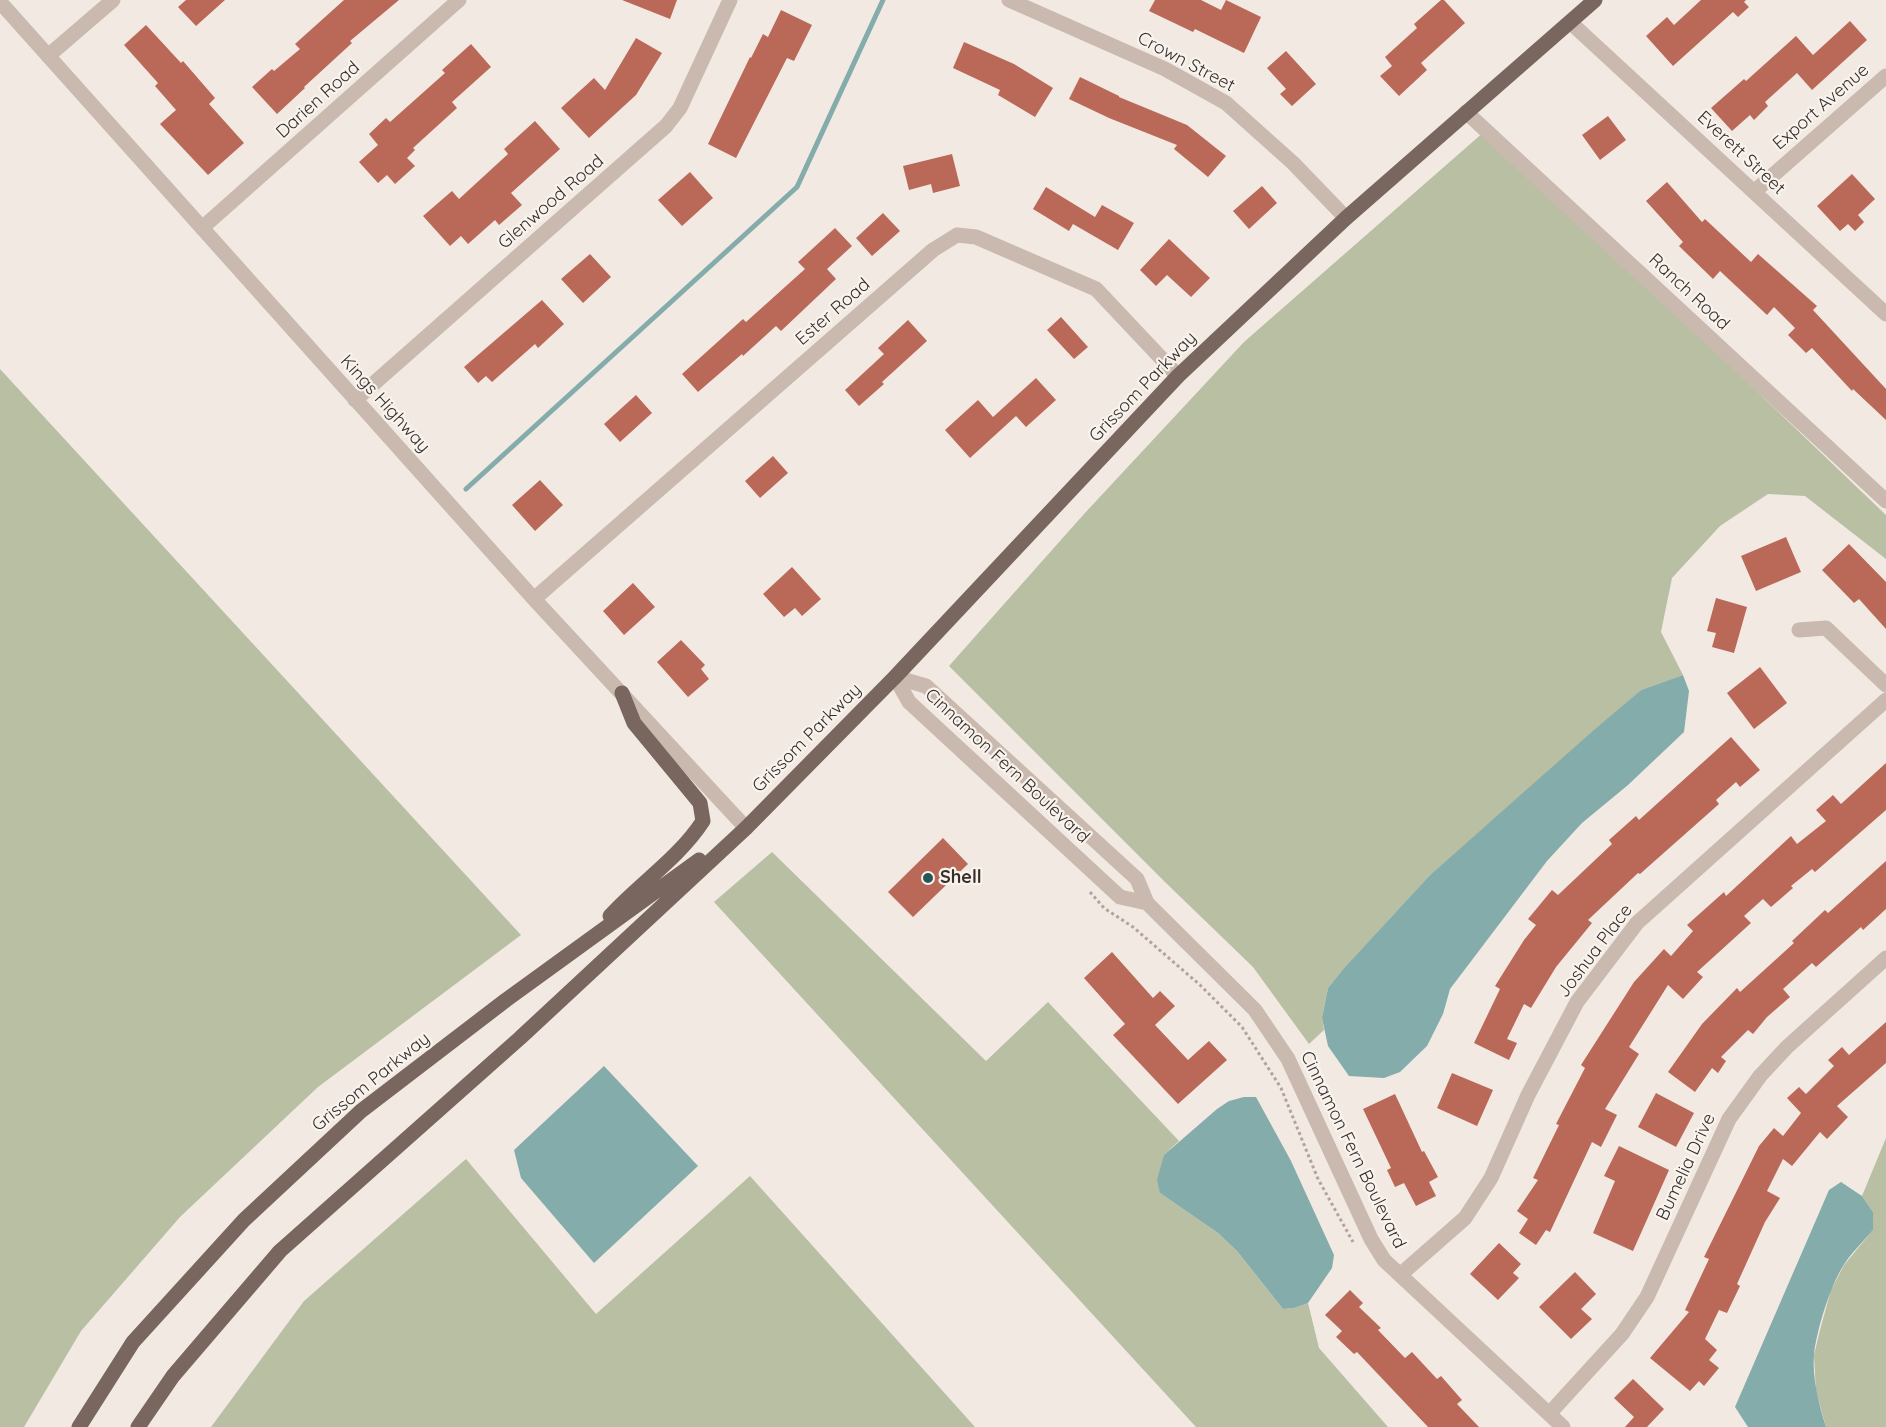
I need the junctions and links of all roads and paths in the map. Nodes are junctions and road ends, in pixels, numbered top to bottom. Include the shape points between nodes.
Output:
1 (113, 0) edge
2 (459, 0) edge
3 (730, 0) edge
4 (1595, 0) edge
5 (1012, 1) edge
6 (0, 2) edge
7 (1570, 22) junction
8 (48, 56) junction
9 (1886, 76) edge
10 (1466, 112) junction
11 (1755, 191) junction
12 (1346, 218) junction
13 (202, 228) junction
14 (1886, 314) edge
15 (1178, 376) junction
16 (355, 400) junction
17 (1886, 501) edge
18 (534, 599) junction
19 (1799, 630) dead end
20 (895, 677) junction
21 (1886, 685) edge
22 (622, 693) junction
23 (1886, 700) edge
24 (1042, 791) junction
25 (1025, 809) junction
26 (746, 828) junction
27 (1089, 892) dead end
28 (1147, 903) junction
29 (592, 937) junction
30 (1886, 958) edge
31 (1356, 1247) dead end
32 (1400, 1275) junction
33 (1549, 1414) junction
34 (80, 1427) edge
35 (138, 1427) edge
36 (1563, 1427) edge

1 - 8 street
2 - 13 street, Darien Road
3 - 16 street, Glenwood Road via 680,108 666,126
4 - 7 main road, Grissom Parkway
5 - 12 street, Crown Street via 1165,69 1226,103 1293,163
6 - 8 street, Kings Highway
7 - 10 main road, Grissom Parkway
7 - 11 street, Everett Street
8 - 13 street, Kings Highway
9 - 11 street, Export Avenue
10 - 12 main road, Grissom Parkway
10 - 17 street, Ranch Road
11 - 14 street, Everett Street
12 - 15 main road, Grissom Parkway
13 - 16 street, Kings Highway
15 - 18 street, Ester Road via 1096,289 976,237 957,235 933,250
15 - 20 main road, Grissom Parkway
16 - 18 street, Kings Highway
18 - 22 street, Kings Highway
19 - 21 street via 1826,628
20 - 24 street, Cinnamon Fern Boulevard via 926,686
20 - 25 street, Cinnamon Fern Boulevard via 909,702
20 - 26 main road, Grissom Parkway
22 - 26 street, Kings Highway
22 - 29 main road via 634,723 699,803 703,821 693,837 625,899
23 - 32 street, Joshua Place via 1637,923 1577,1002 1528,1095 1491,1178 1465,1218
24 - 25 street
24 - 28 street, Cinnamon Fern Boulevard via 1137,879
25 - 28 street, Cinnamon Fern Boulevard via 1120,897
26 - 29 main road, Grissom Parkway
26 - 35 main road, Grissom Parkway via 520,1038 280,1251 173,1376
27 - 31 path via 1200,985 1242,1027 1281,1088 1318,1179
28 - 32 street, Cinnamon Fern Boulevard via 1255,1010 1275,1039 1288,1059 1371,1239 1384,1260
29 - 34 main road, Grissom Parkway via 361,1111 243,1220 133,1342
30 - 33 street, Bumelia Drive via 1760,1076 1729,1119 1647,1297 1622,1334
32 - 33 street, Cinnamon Fern Boulevard
33 - 36 street, Cinnamon Fern Boulevard

